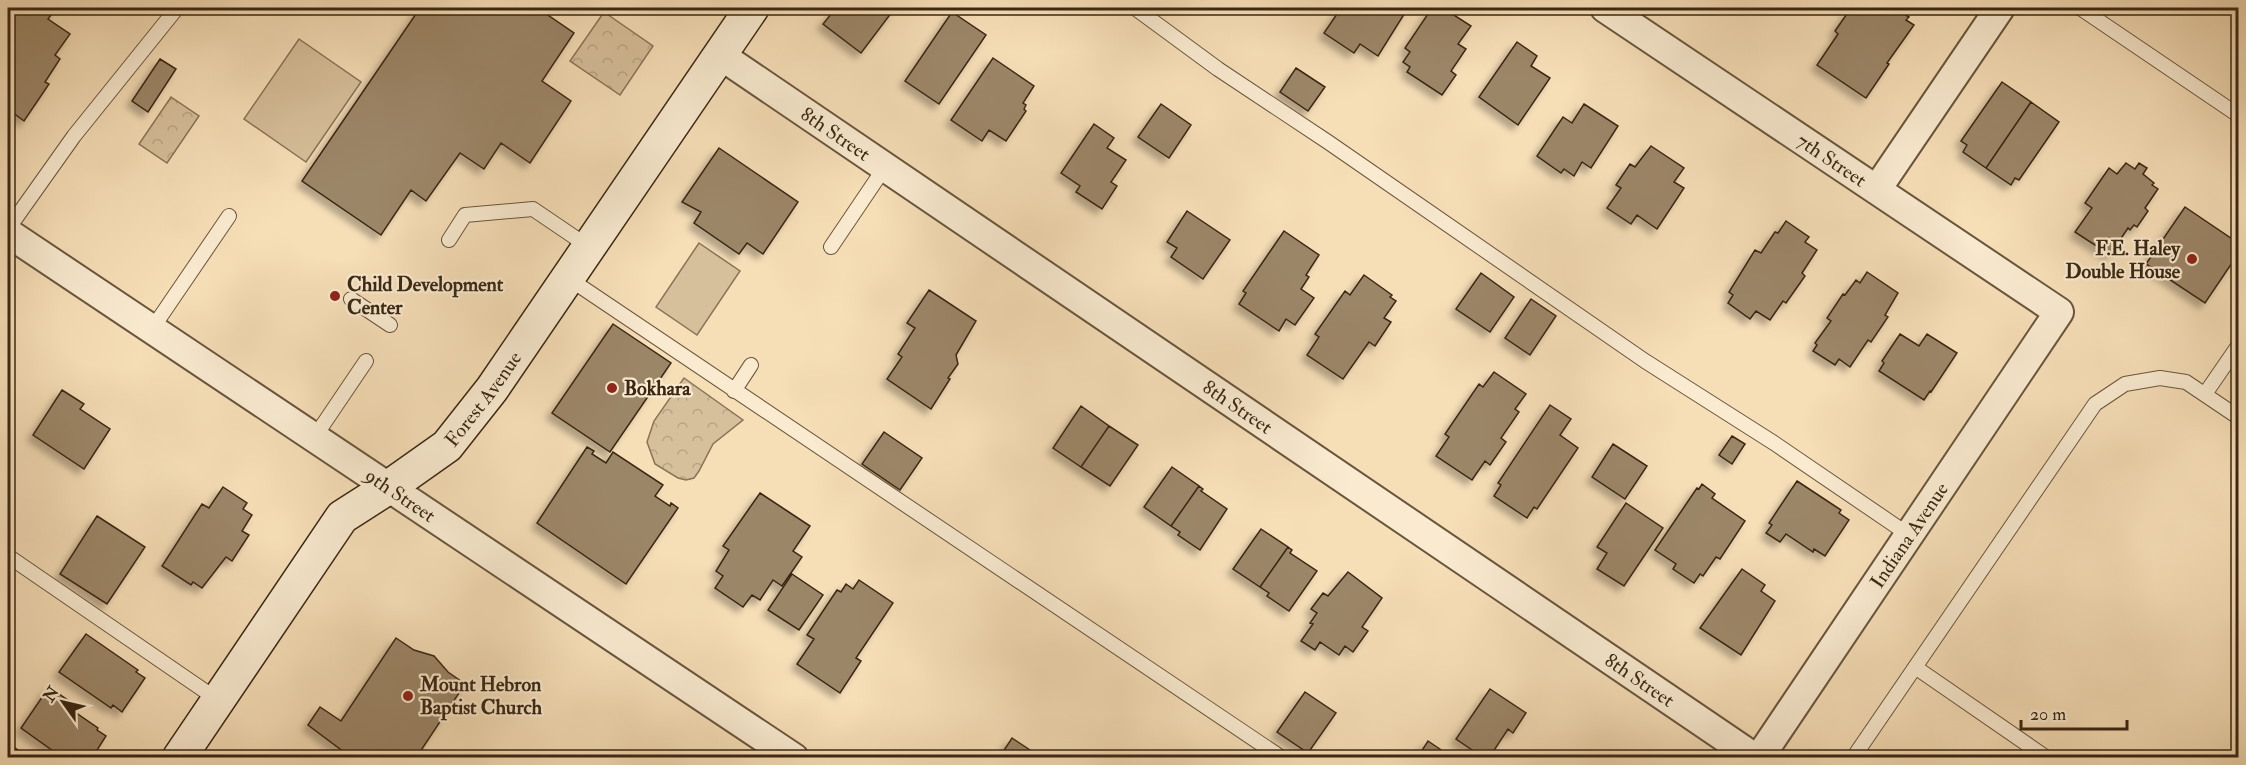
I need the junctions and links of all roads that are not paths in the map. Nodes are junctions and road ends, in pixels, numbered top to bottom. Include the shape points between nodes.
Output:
1 (177, 8) edge
2 (752, 8) edge
3 (1135, 8) edge
4 (1605, 8) edge
5 (2000, 8) edge
6 (2080, 8) edge
7 (720, 55) junction
8 (2238, 115) edge
9 (885, 167) junction
10 (1877, 189) junction
11 (230, 216) dead end
12 (8, 231) edge
13 (448, 240) dead end
14 (589, 247) junction
15 (831, 247) dead end
16 (568, 278) junction
17 (351, 299) dead end
18 (2059, 312) joint
19 (390, 325) dead end
20 (153, 329) junction
21 (2238, 346) edge
22 (366, 361) dead end
23 (751, 365) dead end
24 (734, 391) junction
25 (2205, 394) junction
26 (2238, 417) edge
27 (314, 438) junction
28 (389, 488) junction
29 (1909, 535) junction
30 (8, 556) edge
31 (1915, 667) junction
32 (218, 700) junction
33 (179, 758) edge
34 (794, 758) edge
35 (1282, 758) edge
36 (1755, 758) edge
37 (1760, 758) edge
38 (1853, 758) edge
39 (2047, 758) edge

1 - 12 lane via 74,136
2 - 7 street, Forest Avenue
3 - 29 lane via 1645,361
4 - 10 street, 7th Street
5 - 10 street
6 - 8 lane
7 - 9 street, 8th Street
7 - 14 street, Forest Avenue
9 - 15 lane
9 - 36 street, 8th Street
10 - 18 street, 7th Street
11 - 20 lane
12 - 20 street, 9th Street
13 - 14 lane via 465,215 533,209
14 - 16 street, Forest Avenue
16 - 24 lane
16 - 28 street, Forest Avenue via 492,389 447,446
17 - 19 lane
18 - 29 street, Indiana Avenue
20 - 27 street, 9th Street
21 - 25 lane
22 - 27 lane
23 - 24 lane
24 - 35 lane
25 - 26 lane
25 - 31 lane via 2186,382 2160,378 2125,384 2096,404
27 - 28 street, 9th Street
28 - 32 street, Forest Avenue via 342,517
28 - 34 street, 9th Street
29 - 37 street, Indiana Avenue
30 - 32 lane
31 - 38 lane
31 - 39 lane
32 - 33 street, Forest Avenue

